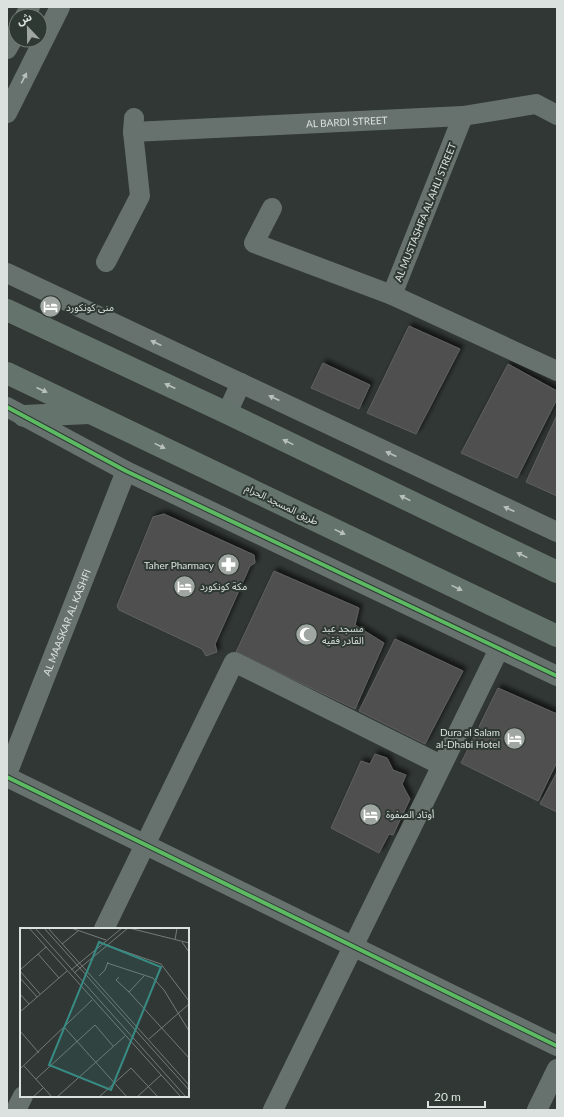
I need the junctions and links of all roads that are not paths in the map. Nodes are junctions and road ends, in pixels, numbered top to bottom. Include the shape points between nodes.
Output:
1 (60, 7) edge
2 (7, 113) edge
3 (557, 115) edge
4 (463, 116) junction
5 (272, 208) dead end
6 (106, 262) dead end
7 (7, 273) edge
8 (392, 295) junction
9 (7, 310) edge
10 (557, 371) edge
11 (7, 373) edge
12 (241, 383) junction
13 (16, 412) edge
14 (92, 413) junction
15 (227, 413) junction
16 (126, 471) junction
17 (557, 532) edge
18 (557, 572) edge
19 (557, 636) edge
20 (499, 648) junction
21 (557, 676) edge
22 (441, 765) junction
23 (7, 774) edge
24 (7, 777) edge
25 (145, 845) junction
26 (104, 928) edge
27 (353, 946) junction
28 (557, 1046) edge
29 (557, 1069) edge
30 (22, 1097) edge
31 (16, 1110) edge
32 (272, 1110) edge
33 (537, 1110) edge

2 -> 1 street
3 - 4 street, AL BARDI STREET via 536,104
4 - 6 street, AL BARDI STREET via 133,125 140,196
4 - 8 street, AL MUSTASHFA AL AHLI STREET
5 - 8 street via 254,243
12 -> 7 street
8 - 10 street, AL MUSTASHFA AL AHLI STREET
15 -> 9 main road
11 -> 14 main road, طريق المسجد الحرام
12 - 15 street
17 -> 12 street
13 - 14 main road
13 - 16 street
14 -> 19 main road, طريق المسجد الحرام
18 -> 15 main road
16 - 20 street
16 - 23 street, AL MAASKAR AL KASHFI
20 - 21 street
20 - 22 street
22 - 25 street via 234,662
22 - 27 street
24 - 25 street
25 - 26 street
25 - 27 street
27 - 28 street
27 - 32 street
29 - 33 street
30 - 31 street

